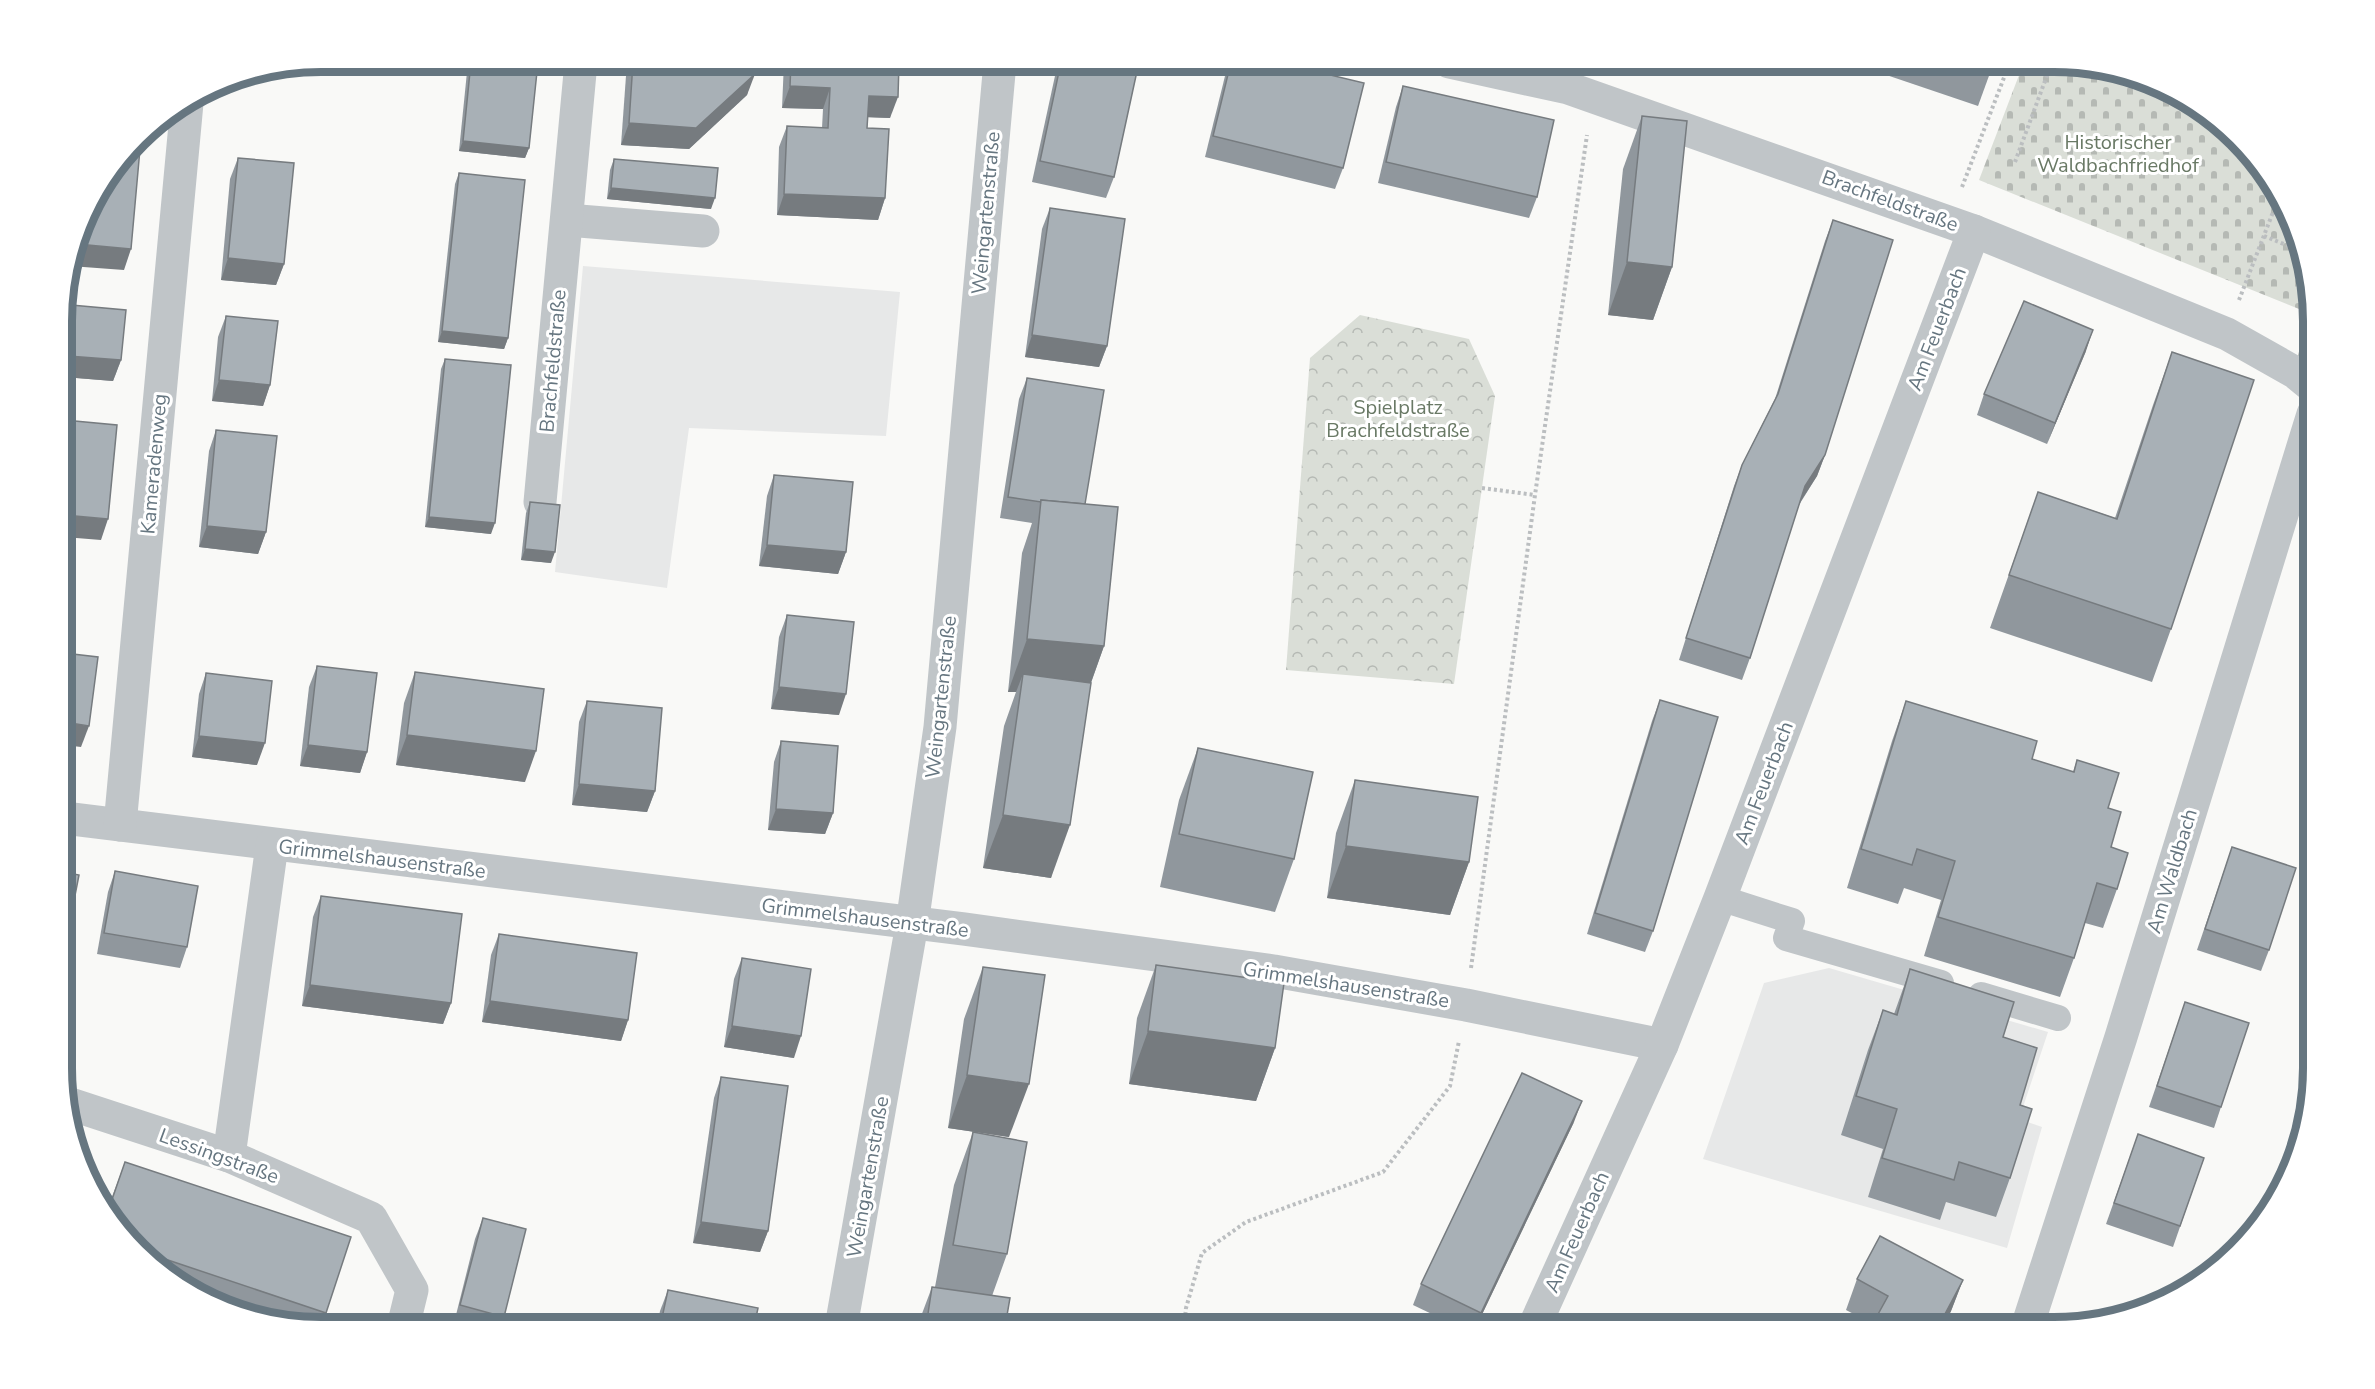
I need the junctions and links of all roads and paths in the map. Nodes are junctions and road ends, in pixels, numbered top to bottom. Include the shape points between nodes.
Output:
1 (580, 72) edge
2 (999, 72) edge
3 (1514, 72) edge
4 (2007, 72) edge
5 (2048, 72) edge
6 (1578, 82) edge
7 (186, 112) edge
8 (2015, 162) dead end
9 (2275, 207) edge
10 (567, 220) junction
11 (1961, 226) junction
12 (702, 231) dead end
13 (2264, 236) junction
14 (2292, 247) edge
15 (2227, 334) junction
16 (2303, 379) edge
17 (2303, 446) edge
18 (1482, 488) dead end
19 (1535, 495) junction
20 (540, 502) edge
21 (72, 819) edge
22 (120, 825) junction
23 (272, 845) junction
24 (1720, 898) junction
25 (912, 924) junction
26 (1466, 1005) junction
27 (2058, 1018) dead end
28 (1662, 1045) junction
29 (75, 1106) edge
30 (230, 1156) junction
31 (406, 1317) edge
32 (843, 1317) edge
33 (1185, 1317) edge
34 (1539, 1317) edge
35 (2030, 1317) edge

1 - 10 street, Brachfeldstraße
2 - 25 street, Weingartenstraße via 940,727
3 - 6 street, Brachfeldstraße
4 - 11 path
5 - 8 path
6 - 11 street, Brachfeldstraße
6 - 19 path
7 - 22 street, Kameradenweg
9 - 13 path
10 - 12 street
10 - 20 street, Brachfeldstraße
11 - 15 street, Brachfeldstraße
11 - 24 street, Am Feuerbach
13 - 14 path
13 - 15 path
15 - 16 street, Brachfeldstraße
17 - 35 street, Am Waldbach
18 - 19 path
19 - 26 path
21 - 22 street, Grimmelshausenstraße
22 - 23 street, Grimmelshausenstraße
23 - 25 street, Grimmelshausenstraße
23 - 30 street
24 - 27 street via 1792,921 1786,938
24 - 28 street, Am Feuerbach
25 - 26 street, Grimmelshausenstraße via 1274,972
25 - 32 street, Weingartenstraße
26 - 28 street, Grimmelshausenstraße
26 - 33 path via 1450,1086 1383,1172 1246,1222 1202,1253
28 - 34 street, Am Feuerbach
29 - 30 street, Lessingstraße
30 - 31 street, Lessingstraße via 370,1218 412,1290

